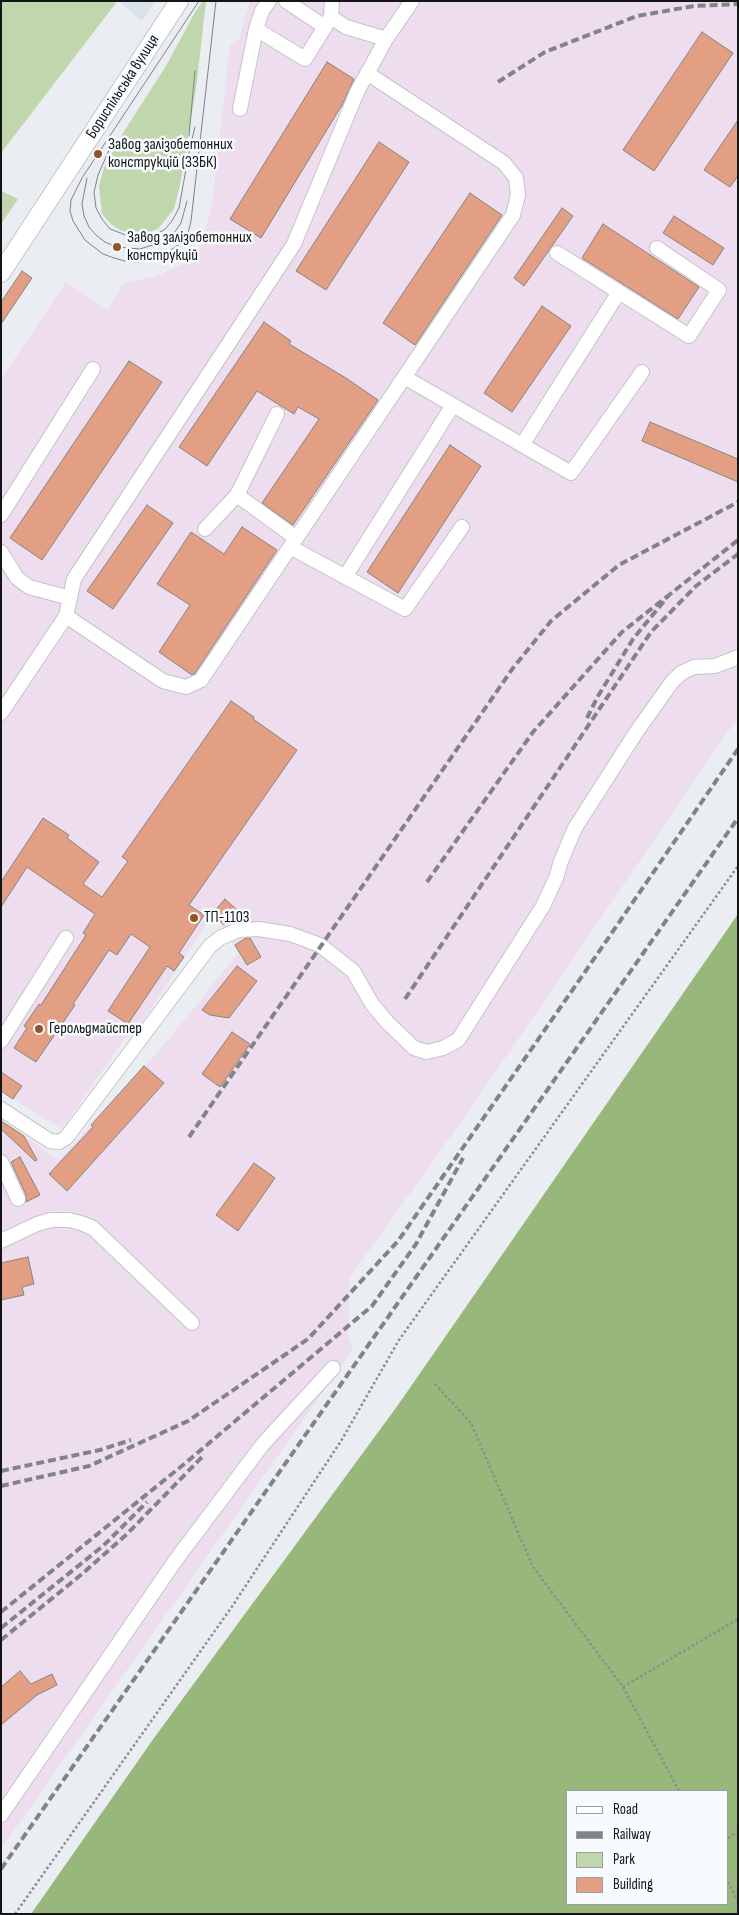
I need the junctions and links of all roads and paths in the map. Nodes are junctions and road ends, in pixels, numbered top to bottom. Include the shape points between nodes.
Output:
1 (179, 1) edge
2 (269, 1) edge
3 (286, 1) edge
4 (332, 1) edge
5 (412, 1) edge
6 (328, 22) junction
7 (256, 30) junction
8 (386, 39) junction
9 (367, 73) junction
10 (240, 109) dead end
11 (657, 248) dead end
12 (557, 253) dead end
13 (1, 273) edge
14 (619, 292) junction
15 (93, 369) dead end
16 (642, 372) dead end
17 (404, 377) junction
18 (453, 405) junction
19 (277, 414) dead end
20 (522, 444) junction
21 (237, 495) junction
22 (1, 515) edge
23 (462, 527) dead end
24 (205, 529) dead end
25 (293, 543) junction
26 (1, 552) edge
27 (1, 575) edge
28 (345, 577) junction
29 (17, 578) junction
30 (70, 598) junction
31 (66, 616) junction
32 (738, 657) edge
33 (1, 713) edge
34 (738, 866) edge
35 (66, 938) dead end
36 (1, 1041) edge
37 (1, 1109) edge
38 (1, 1162) edge
39 (18, 1199) dead end
40 (1, 1241) edge
41 (192, 1323) dead end
42 (334, 1368) dead end
43 (435, 1384) dead end
44 (738, 1619) edge
45 (623, 1687) junction
46 (678, 1790) edge
47 (1, 1815) edge
48 (729, 1884) edge
49 (738, 1901) edge
50 (15, 1914) edge

1 - 13 main road, Бориспільська вулиця
2 - 7 lane
3 - 6 lane
4 - 6 lane
5 - 8 lane
6 - 7 lane via 304,59
6 - 8 lane
7 - 10 lane
8 - 9 lane
9 - 17 lane via 504,163 516,178 518,196 513,215
9 - 30 lane via 294,244 74,580
11 - 14 lane via 719,290 689,336
12 - 14 lane
14 - 20 lane
15 - 22 lane
16 - 20 lane via 571,473
17 - 18 lane
17 - 25 lane
18 - 20 lane
18 - 28 lane
19 - 21 lane
21 - 24 lane
21 - 25 lane
23 - 28 lane via 405,609
25 - 28 lane
25 - 31 lane via 201,680 186,687 163,681
26 - 29 lane
27 - 29 lane
29 - 30 lane via 29,587
30 - 31 lane
31 - 33 lane
32 - 37 lane via 715,666 694,667 681,672 672,682 575,828 547,900 458,1040 427,1052 414,1048 372,1004 353,971 320,945 290,934 259,929 238,930 210,946 66,1138 50,1141
34 - 50 path via 399,1340 341,1441 231,1608
35 - 36 lane
38 - 39 lane
40 - 41 lane via 51,1220 69,1220 93,1228
42 - 47 lane via 263,1444 175,1561
43 - 45 path via 471,1423 532,1567
44 - 45 path
45 - 46 path
48 - 49 path

